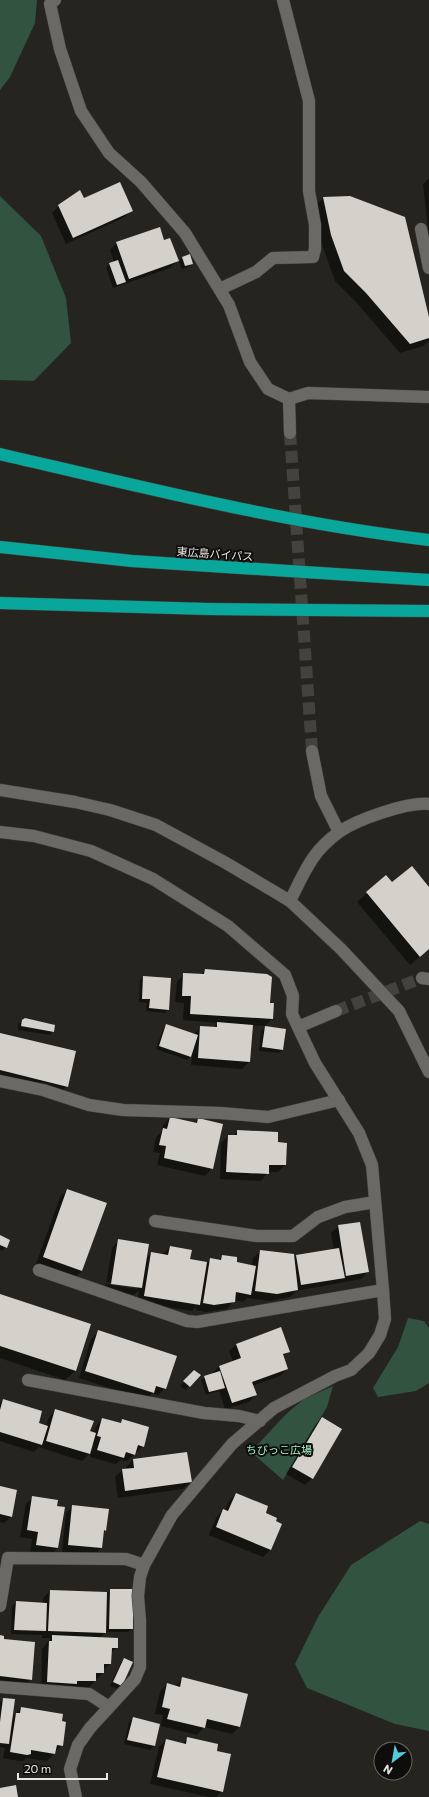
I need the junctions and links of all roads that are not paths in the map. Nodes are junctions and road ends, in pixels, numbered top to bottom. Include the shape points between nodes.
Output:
1 (55, 0) edge
2 (283, 0) edge
3 (421, 229) dead end
4 (429, 268) edge
5 (220, 289) junction
6 (429, 397) edge
7 (289, 399) junction
8 (290, 433) tunnel mouth
9 (0, 454) edge
10 (429, 540) edge
11 (0, 547) edge
12 (429, 580) edge
13 (0, 603) edge
14 (429, 611) edge
15 (312, 751) tunnel mouth
16 (0, 790) edge
17 (429, 804) edge
18 (0, 832) edge
19 (339, 832) junction
20 (290, 901) junction
21 (336, 1011) tunnel mouth
22 (298, 1027) junction
23 (429, 1072) edge
24 (0, 1081) edge
25 (339, 1100) junction
26 (375, 1202) junction
27 (155, 1221) dead end
28 (39, 1270) dead end
29 (383, 1290) junction
30 (28, 1380) dead end
31 (260, 1421) junction
32 (144, 1565) junction
33 (0, 1601) edge
34 (0, 1687) edge
35 (109, 1707) junction
36 (76, 1797) edge

1 - 5 street via 50,4 60,49 81,111 109,153 141,182 185,233
2 - 5 street via 309,101 309,191 315,225 315,249 313,257 273,258 256,272
3 - 4 street
5 - 7 street via 229,305 250,362 268,389
6 - 7 street via 308,393
7 - 8 street
9 - 10 highway via 208,502 322,524
11 - 12 highway, 東広島バイパス via 132,561
13 - 14 highway via 208,610
15 - 19 street via 321,796
16 - 20 street via 103,808 156,825
17 - 19 street via 400,807
18 - 22 street via 34,836 91,851 153,879 228,926 285,975 292,996 292,1014
19 - 20 street via 313,858
20 - 23 street via 341,949 399,1011
21 - 22 street
22 - 25 street via 315,1063
24 - 25 street via 43,1090 89,1105 123,1110 268,1117
25 - 26 street via 359,1133 372,1165
26 - 27 street via 345,1207 318,1217 293,1236 257,1236
26 - 29 street
28 - 29 street via 187,1321 197,1322
29 - 31 street via 385,1319 380,1335 369,1353 351,1370 274,1408
30 - 31 street
31 - 32 street via 232,1444 172,1515
32 - 33 street via 126,1558 8,1558
32 - 35 street via 138,1596 140,1667 134,1679
34 - 35 street via 89,1694
35 - 36 street via 78,1745 73,1757 70,1769

